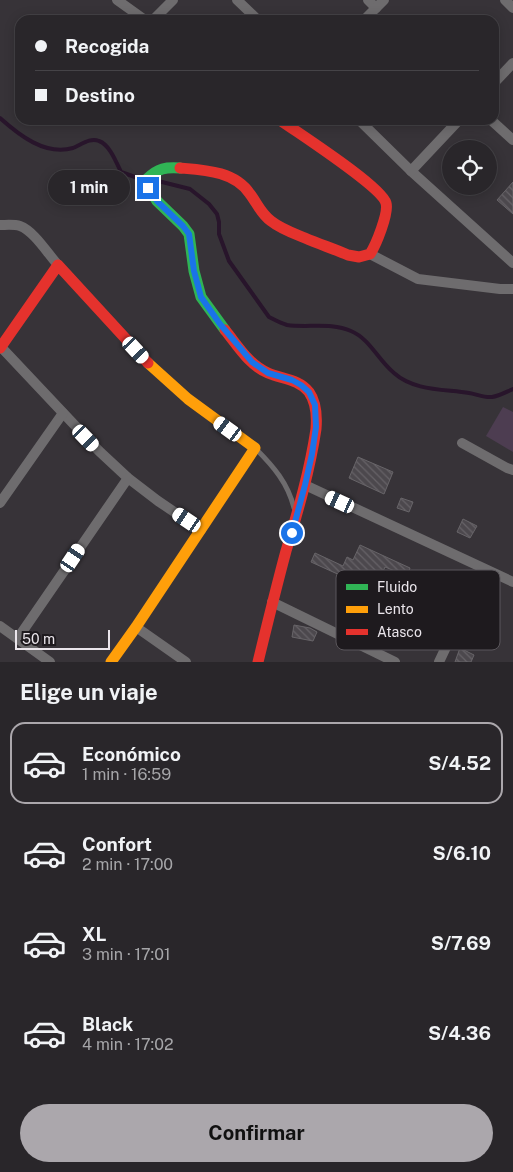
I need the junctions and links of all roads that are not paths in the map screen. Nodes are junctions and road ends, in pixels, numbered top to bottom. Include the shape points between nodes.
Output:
1 (116, 0) edge
2 (173, 0) edge
3 (237, 0) edge
4 (368, 0) edge
5 (384, 0) edge
6 (505, 0) edge
7 (376, 8) junction
8 (513, 8) edge
9 (138, 15) edge
10 (158, 15) edge
11 (253, 15) edge
12 (369, 15) edge
13 (513, 63) edge
14 (499, 78) edge
15 (287, 125) edge
16 (364, 125) edge
17 (454, 125) edge
18 (496, 125) edge
19 (513, 140) edge
20 (411, 171) junction
21 (0, 225) edge
22 (370, 254) junction
23 (513, 262) edge
24 (58, 265) junction
25 (513, 289) edge
26 (0, 347) edge
27 (63, 413) junction
28 (462, 443) dead end
29 (255, 448) junction
30 (513, 470) edge
31 (128, 478) junction
32 (305, 485) junction
33 (0, 503) edge
34 (296, 515) junction
35 (201, 530) junction
36 (484, 569) edge
37 (500, 576) edge
38 (513, 582) edge
39 (272, 602) junction
40 (0, 626) edge
41 (136, 627) junction
42 (336, 633) edge
43 (18, 638) junction
44 (370, 650) edge
45 (445, 650) edge
46 (50, 662) edge
47 (111, 662) edge
48 (186, 662) edge
49 (258, 662) edge
50 (395, 662) edge
51 (439, 662) edge

1 - 9 street
2 - 10 street
3 - 11 street
4 - 7 street
5 - 7 street
6 - 8 street
7 - 12 street
13 - 14 street
15 - 22 street via 360,176 384,197 386,205 382,226
16 - 20 street
17 - 20 street
18 - 19 street
20 - 23 street
21 - 24 street via 26,229
22 - 25 street via 418,279
22 - 32 street via 348,255 282,229 269,220 241,184 225,175 207,170 174,168 161,169 147,179 148,188 157,201 189,234 201,297 220,324 252,362 268,373 292,380 309,392 315,405 316,427
24 - 26 street
24 - 29 street via 150,364 188,399
26 - 27 street
27 - 31 street
27 - 33 street
28 - 30 street
29 - 34 lane via 280,476
29 - 35 street
31 - 35 street
31 - 43 street
32 - 34 street
32 - 36 street
34 - 39 street
35 - 41 street
37 - 38 street
39 - 42 street
39 - 49 street
40 - 43 street
41 - 47 street
41 - 48 street
43 - 46 street
44 - 50 street
45 - 51 street

